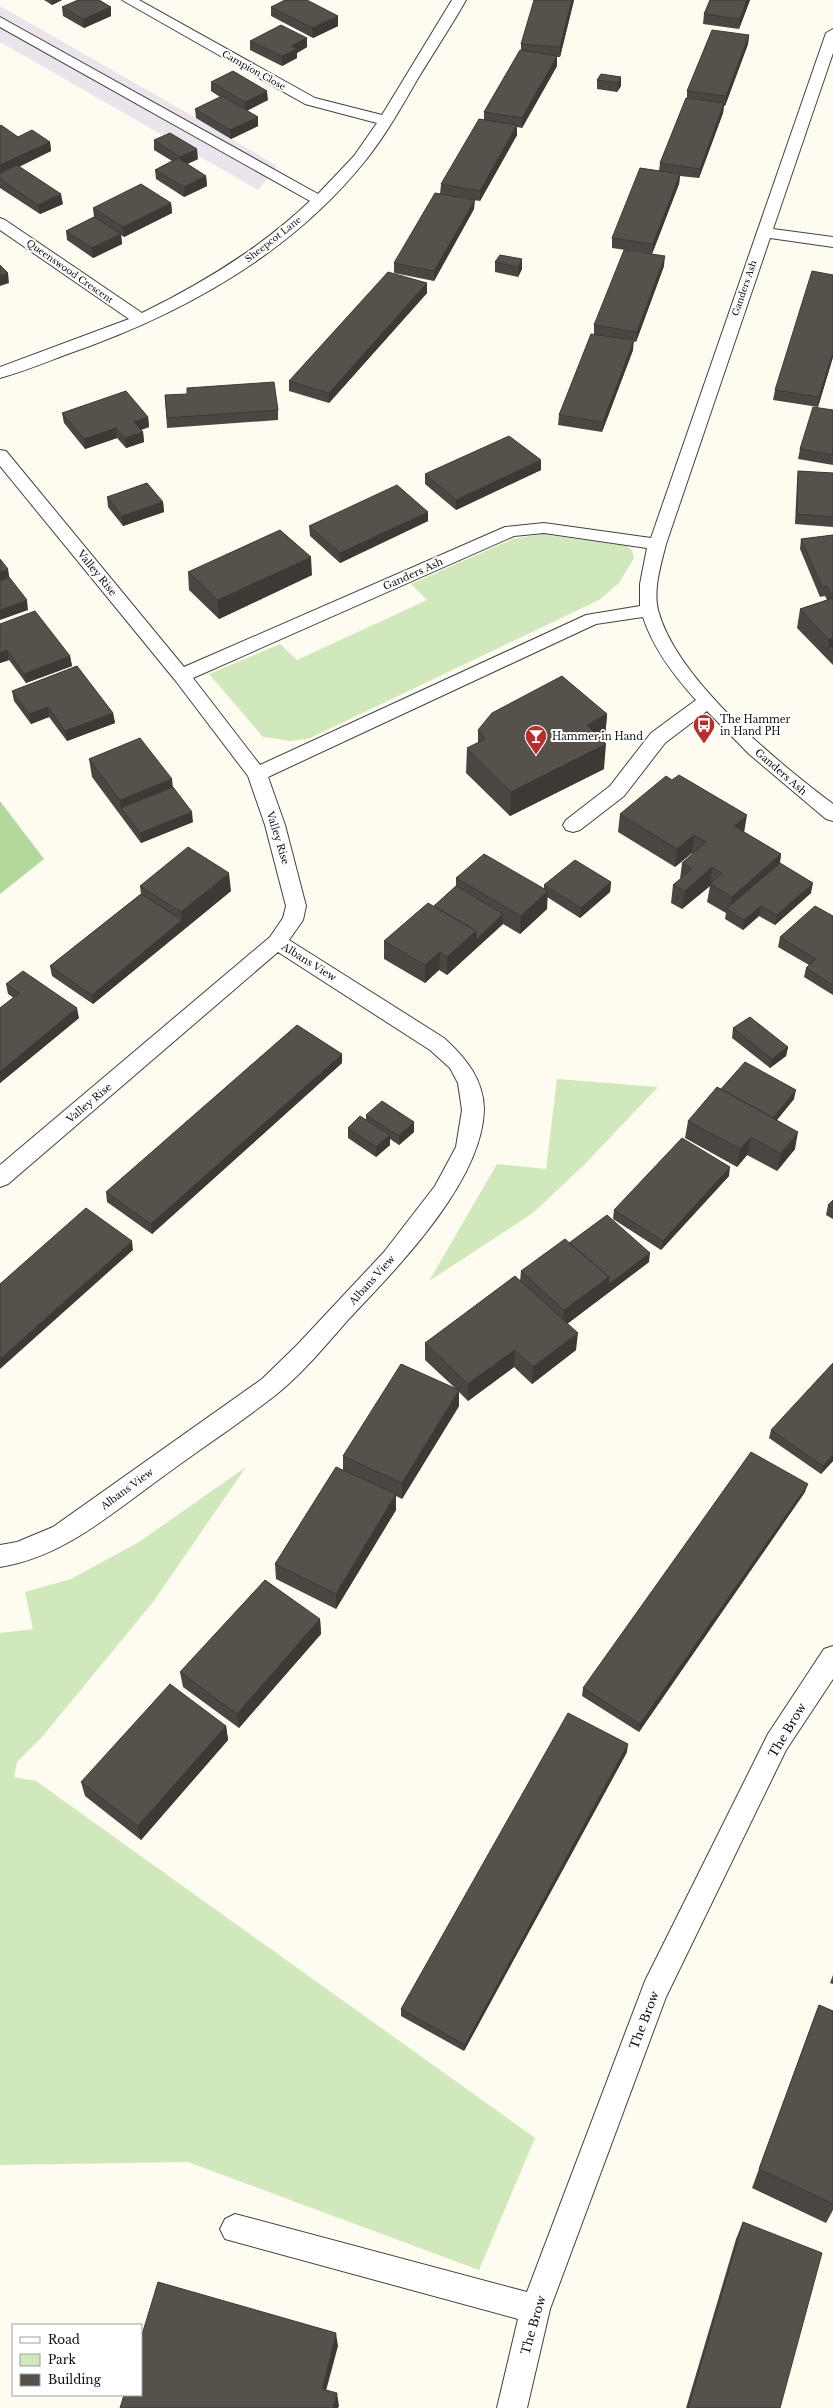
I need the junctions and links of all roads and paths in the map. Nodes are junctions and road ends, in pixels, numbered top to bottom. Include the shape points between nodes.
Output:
1 (129, 0) edge
2 (459, 0) edge
3 (0, 20) edge
4 (833, 33) edge
5 (386, 121) junction
6 (320, 201) junction
7 (0, 223) edge
8 (763, 232) junction
9 (833, 242) edge
10 (140, 320) junction
11 (0, 372) edge
12 (0, 455) edge
13 (657, 544) junction
14 (649, 610) junction
15 (181, 676) junction
16 (708, 701) junction
17 (257, 774) junction
18 (833, 814) edge
19 (573, 825) dead end
20 (277, 942) junction
21 (0, 1178) edge
22 (0, 1556) edge
23 (833, 1657) edge
24 (235, 2229) dead end
25 (535, 2309) junction
26 (512, 2408) edge

1 - 5 street, Campion Close via 310,101
2 - 5 street, Sheepcot Lane
3 - 6 street
4 - 8 street, Ganders Ash
5 - 6 street, Sheepcot Lane via 359,158
6 - 10 street, Sheepcot Lane via 235,268 180,301
7 - 10 street, Queenswood Crescent
8 - 9 street
8 - 13 street, Ganders Ash
10 - 11 street, Sheepcot Lane via 114,332
12 - 15 street, Valley Rise
13 - 14 street, Ganders Ash via 648,578
13 - 15 street, Ganders Ash via 544,528 511,531
14 - 16 street, Ganders Ash via 657,634
14 - 17 street via 592,620
15 - 17 street, Valley Rise
16 - 18 street, Ganders Ash via 755,751 810,798
16 - 19 street via 658,738 617,791
17 - 20 street, Valley Rise via 275,825 296,906 293,920
20 - 21 street, Valley Rise
20 - 22 street, Albans View via 437,1044 457,1062 469,1083 473,1110 467,1147 443,1192 392,1258 270,1386 62,1535 19,1553
23 - 25 street, The Brow via 777,1742 654,1990
24 - 25 street
25 - 26 street, The Brow

